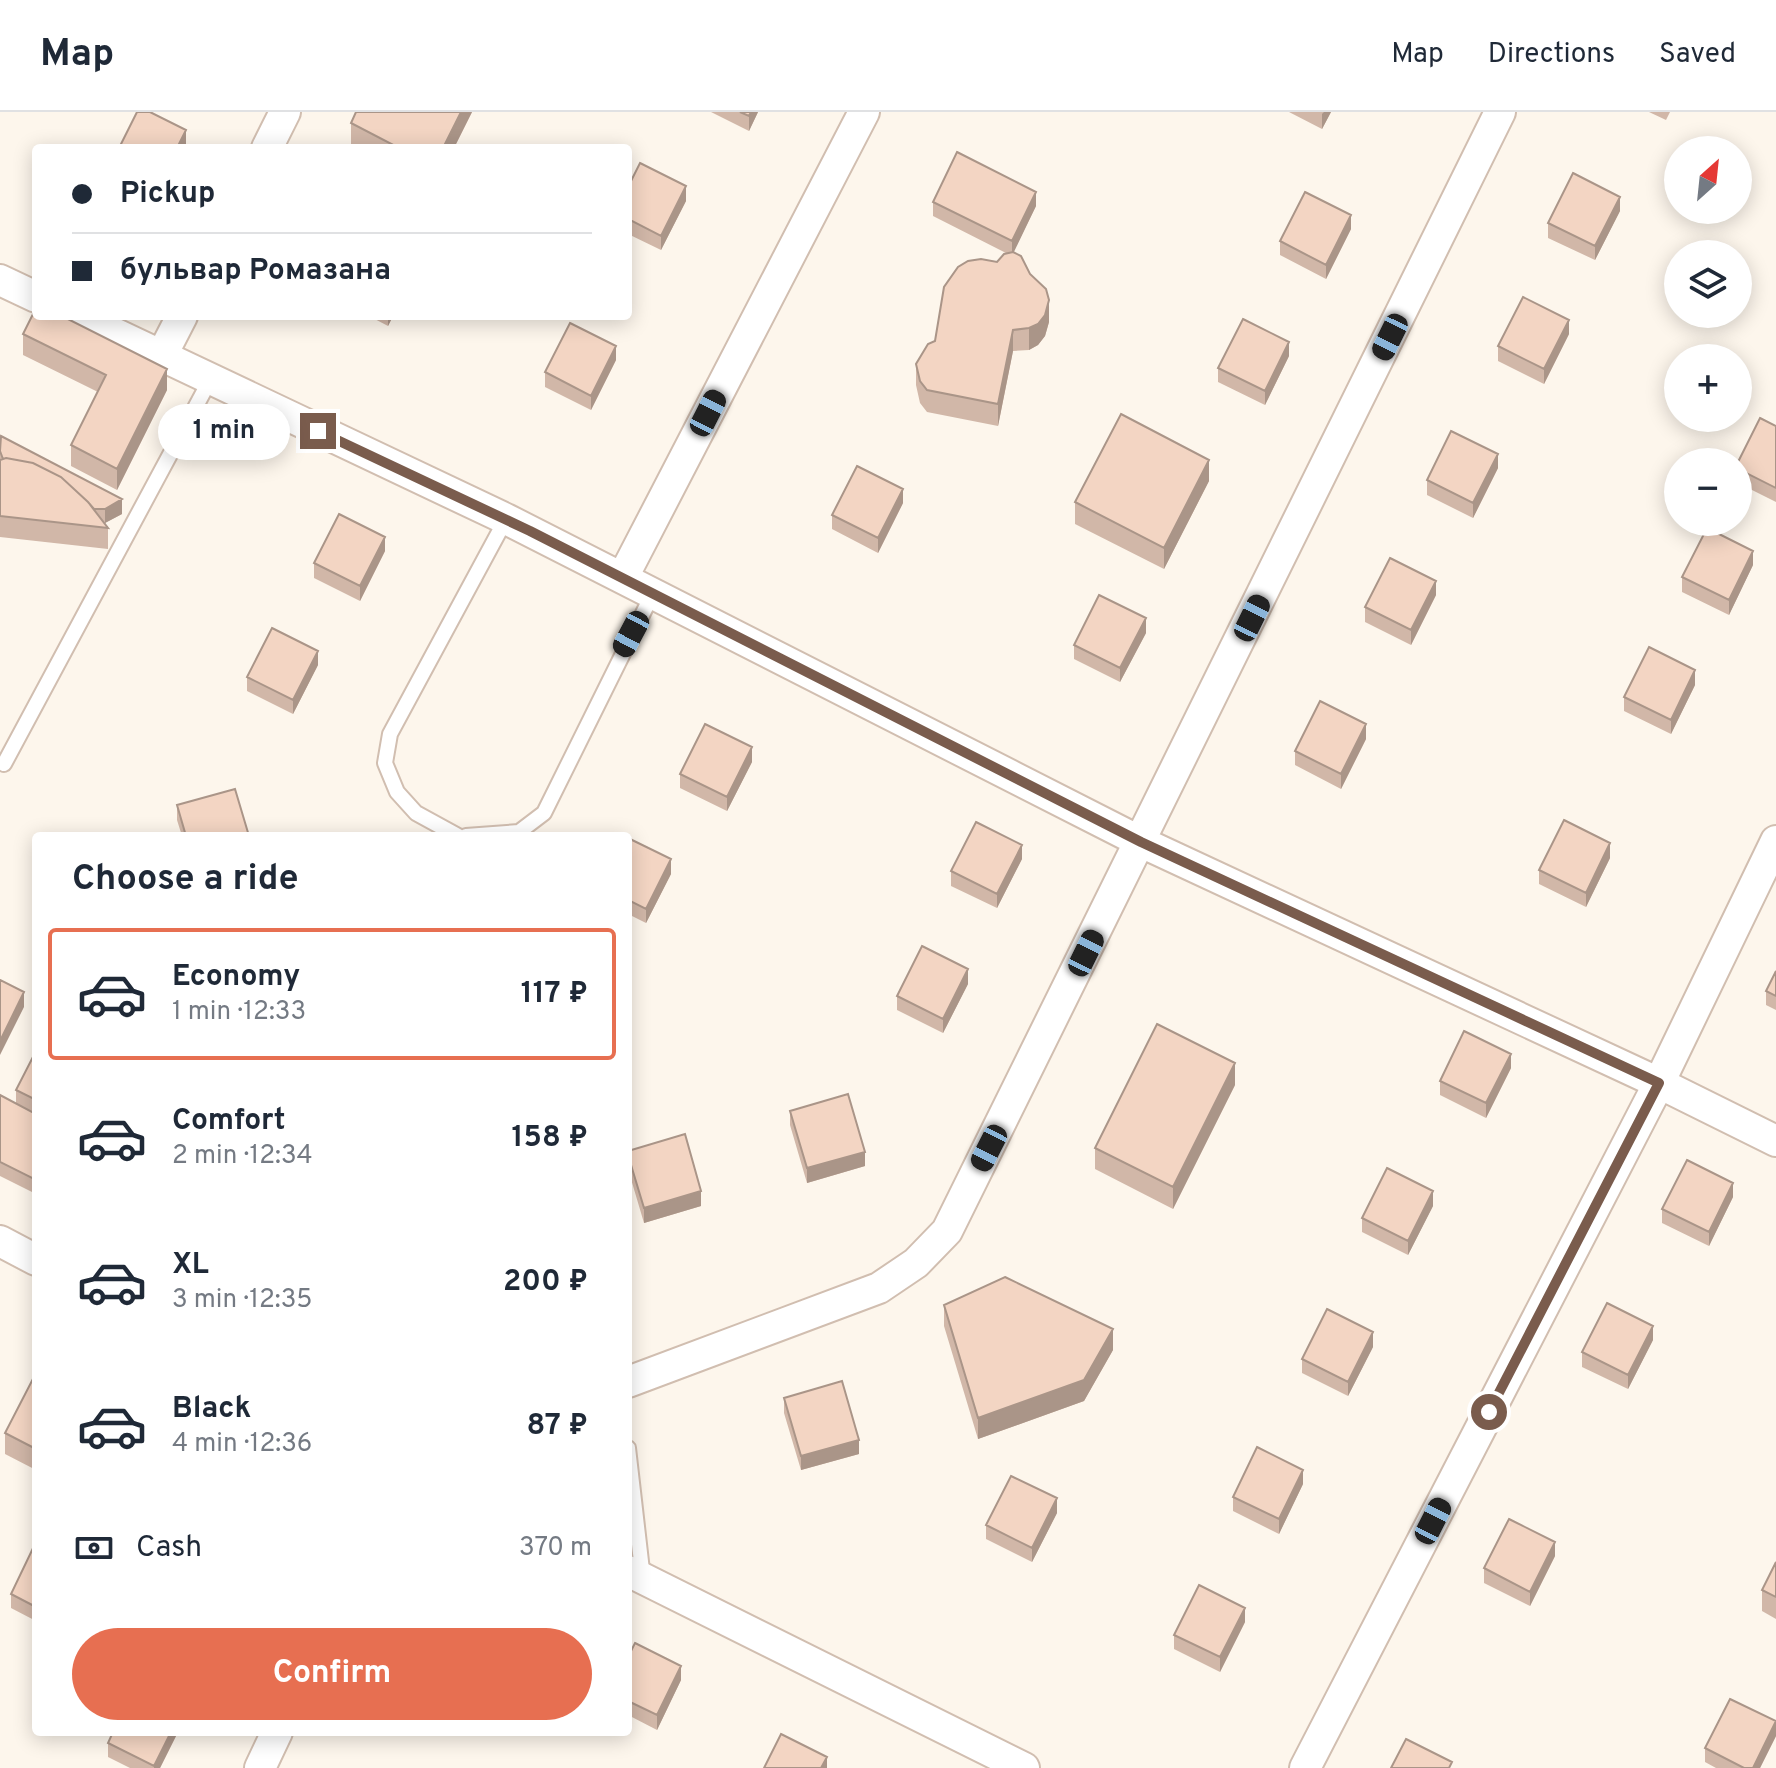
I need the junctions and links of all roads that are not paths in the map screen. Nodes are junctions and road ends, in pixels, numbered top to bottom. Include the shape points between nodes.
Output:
1 (285, 112) edge
2 (864, 112) edge
3 (1500, 112) edge
4 (269, 144) edge
5 (0, 280) edge
6 (32, 295) edge
7 (87, 320) edge
8 (180, 320) edge
9 (162, 355) junction
10 (210, 380) junction
11 (506, 519) junction
12 (623, 577) junction
13 (652, 595) junction
14 (4, 764) dead end
15 (451, 832) edge
16 (519, 832) edge
17 (1776, 841) edge
18 (1141, 842) junction
19 (1659, 1083) junction
20 (1776, 1141) edge
21 (0, 1241) edge
22 (32, 1258) edge
23 (632, 1381) edge
24 (632, 1521) edge
25 (635, 1575) edge
26 (275, 1736) edge
27 (260, 1768) edge
28 (1024, 1768) edge
29 (1305, 1768) edge

1 - 4 street
2 - 12 street
3 - 18 street
5 - 6 street
7 - 9 street
8 - 9 street
9 - 10 street
10 - 11 street
10 - 14 lane
11 - 12 street
11 - 15 lane via 390,734 385,763 397,792 416,813
12 - 13 street
13 - 16 lane via 544,813
13 - 18 street
17 - 19 street
18 - 19 street
18 - 23 street via 947,1231 916,1263 879,1288
19 - 20 street
19 - 29 street
21 - 22 street
24 - 25 lane
25 - 28 street
26 - 27 street

